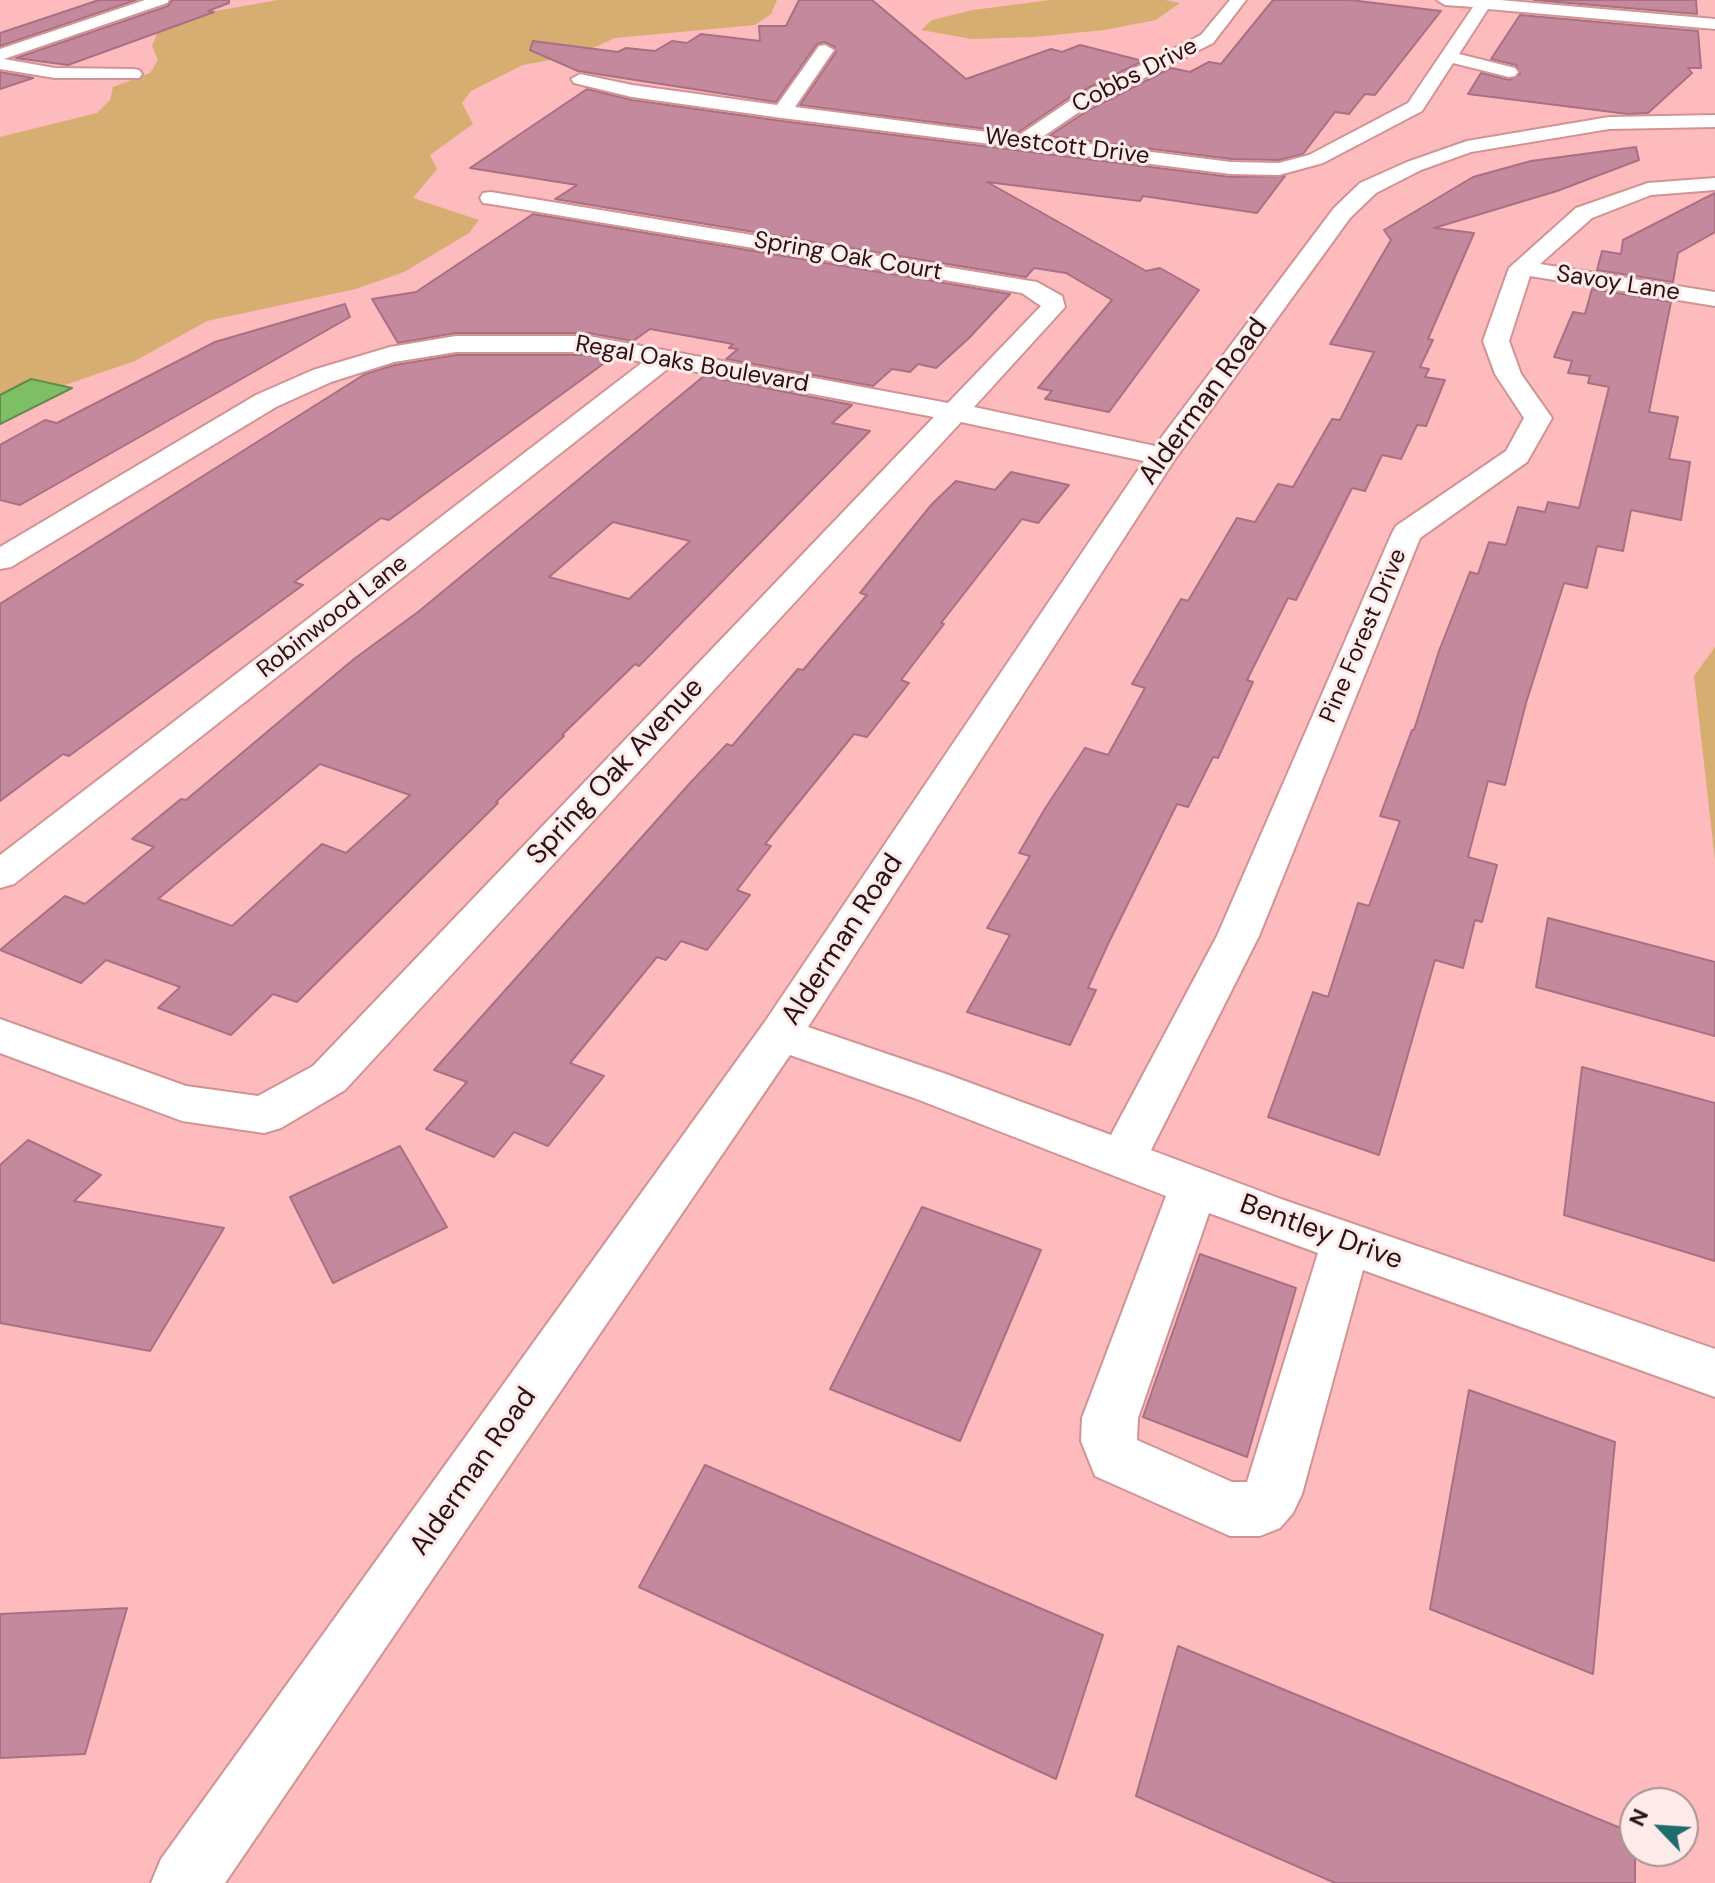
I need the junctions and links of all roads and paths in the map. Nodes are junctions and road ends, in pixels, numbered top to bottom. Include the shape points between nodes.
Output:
1 (161, 0) edge
2 (1238, 0) edge
3 (1445, 0) edge
4 (1485, 2) edge
5 (1715, 24) edge
6 (825, 50) dead end
7 (0, 55) edge
8 (1449, 57) junction
9 (0, 64) edge
10 (1509, 72) dead end
11 (133, 74) dead end
12 (580, 79) dead end
13 (782, 112) junction
14 (1715, 121) edge
15 (1591, 128) junction
16 (1715, 133) edge
17 (1022, 142) junction
18 (1715, 184) edge
19 (491, 198) dead end
20 (1521, 268) junction
21 (1715, 299) edge
22 (666, 357) junction
23 (954, 412) junction
24 (1162, 456) junction
25 (0, 560) edge
26 (0, 875) edge
27 (0, 1035) edge
28 (780, 1035) junction
29 (1121, 1161) junction
30 (1194, 1187) junction
31 (1346, 1242) junction
32 (1715, 1373) edge
33 (185, 1883) edge

1 - 7 street
2 - 17 street, Cobbs Drive via 1207,39 1078,104
3 - 4 street
4 - 5 street
4 - 8 street, Westcott Drive
6 - 13 street
8 - 10 street
8 - 17 street, Westcott Drive via 1415,107 1316,159 1279,169 1231,168
9 - 11 street via 55,73
12 - 13 street, Westcott Drive
13 - 17 street, Westcott Drive
14 - 15 street, Alderman Road
15 - 16 street, Alderman Road
15 - 24 street, Alderman Road via 1467,147 1368,188 1342,213
18 - 20 street, Pine Forest Drive via 1648,189 1584,213
19 - 23 street, Spring Oak Court via 1029,287 1053,301 1049,315
20 - 21 street, Savoy Lane
20 - 29 street, Pine Forest Drive via 1496,341 1508,374 1538,418 1517,456 1407,533 1238,936
22 - 23 street, Regal Oaks Boulevard
22 - 25 street, Regal Oaks Boulevard via 588,344 456,344 390,355 266,401
22 - 26 street, Robinwood Lane
23 - 24 street, Regal Oaks Boulevard
23 - 27 street, Spring Oak Avenue via 329,1078 264,1115 182,1103
24 - 28 street, Alderman Road
28 - 29 street, Bentley Drive via 930,1086
28 - 33 street, Alderman Road
29 - 30 street, Bentley Drive
30 - 31 street, Bentley Drive
30 - 31 street via 1110,1418 1109,1441 1115,1458 1230,1509 1260,1509 1273,1494
31 - 32 street, Bentley Drive

